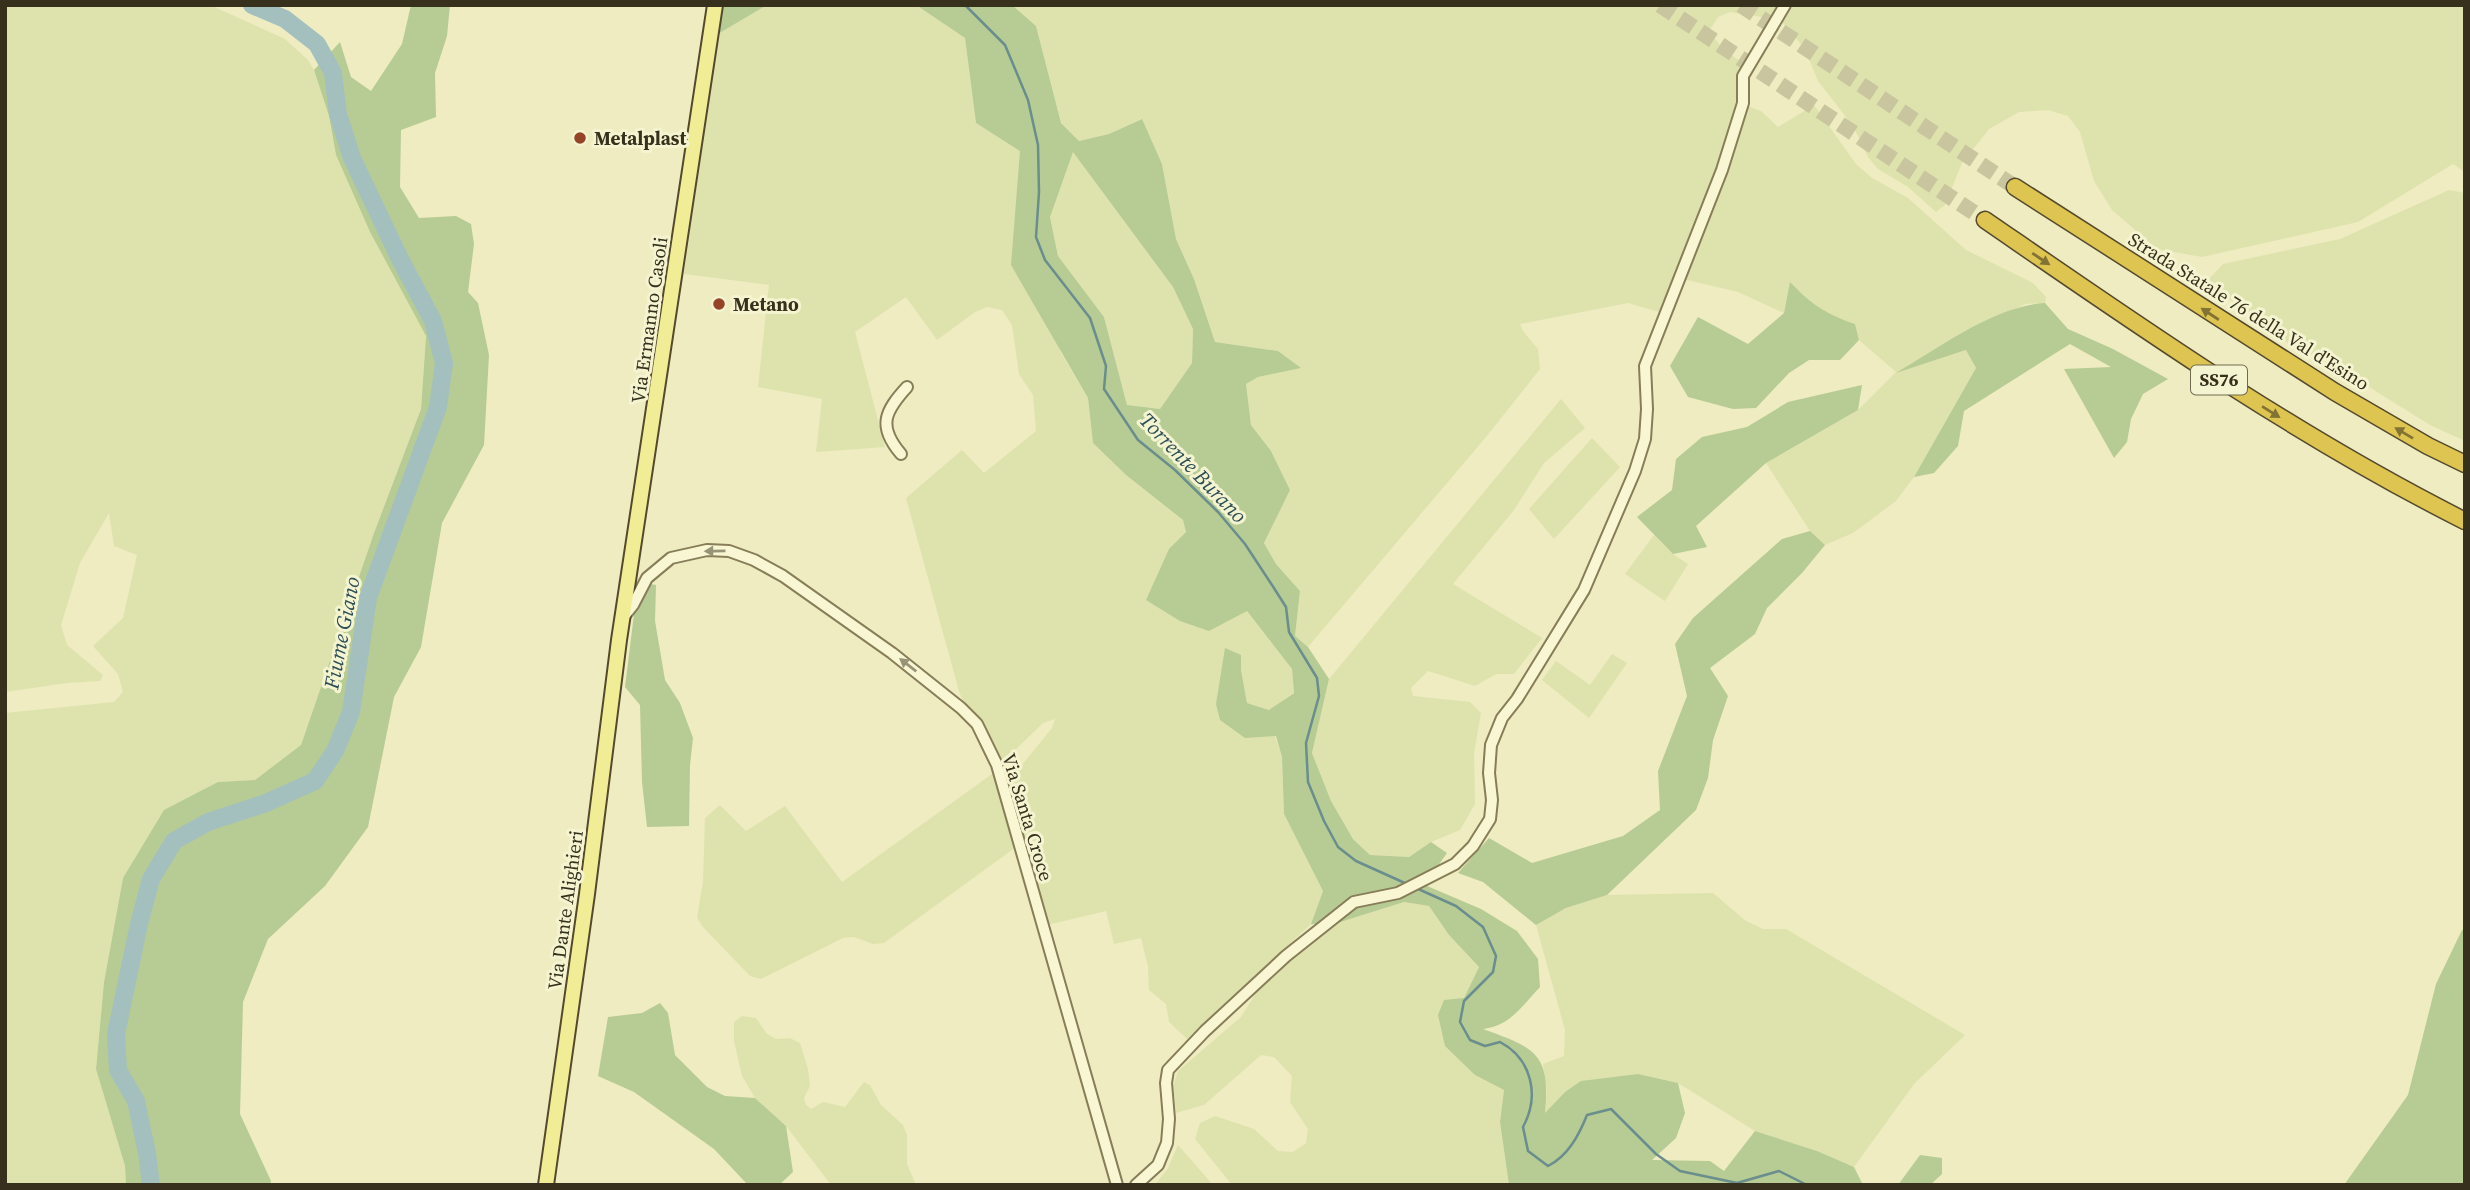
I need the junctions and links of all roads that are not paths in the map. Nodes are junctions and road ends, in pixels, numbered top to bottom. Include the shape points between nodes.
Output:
1 (715, 5) edge
2 (1785, 5) edge
3 (2015, 187) tunnel mouth
4 (1985, 220) tunnel mouth
5 (907, 387) dead end
6 (901, 454) dead end
7 (2465, 464) edge
8 (2465, 521) edge
9 (622, 619) junction
10 (619, 640) joint
11 (546, 1185) edge
12 (1117, 1185) edge
13 (1136, 1185) edge

1 - 9 main road, Via Ermanno Casoli
2 - 13 street via 1743,76 1743,103 1722,170 1645,366 1645,439 1630,483 1584,590 1502,718 1492,745 1490,819 1455,864 1398,893 1354,902 1286,956 1205,1031 1168,1070 1167,1143 1158,1165
7 -> 3 highway, Strada Statale 76 della Val d'Esino / SS76 via 2335,392
4 -> 8 highway, SS76 via 2236,390 2398,487
5 - 6 street via 890,405 886,429
9 - 10 main road, Via Ermanno Casoli
12 -> 9 street, Via Santa Croce via 997,765 977,724 892,653 783,576 729,551 707,550 671,558 647,578
10 - 11 main road, Via Dante Alighieri

